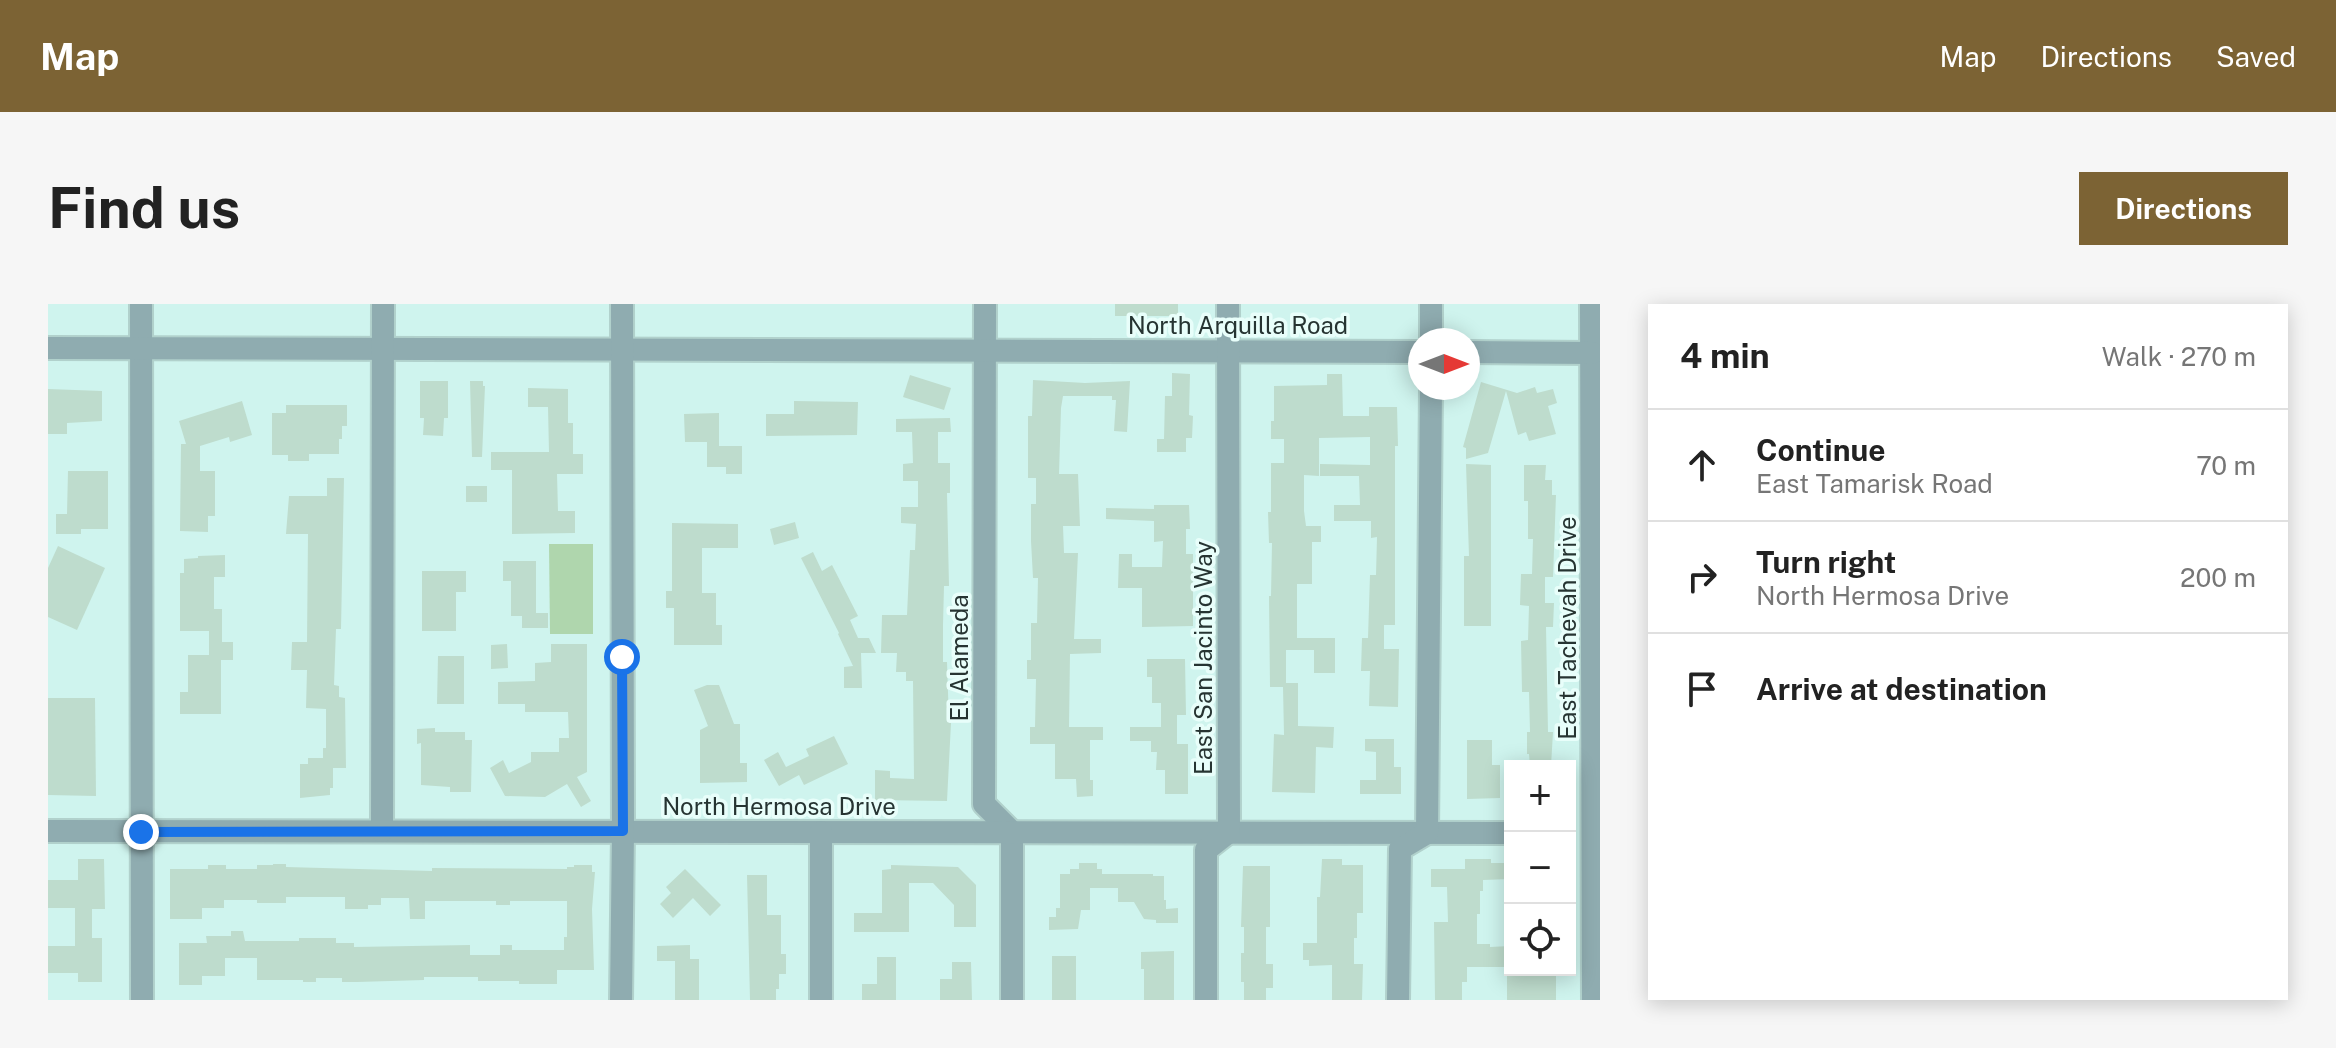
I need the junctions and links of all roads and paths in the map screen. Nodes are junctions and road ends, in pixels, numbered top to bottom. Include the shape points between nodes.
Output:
1 (141, 304) edge
2 (383, 304) edge
3 (622, 304) edge
4 (985, 304) edge
5 (1228, 304) edge
6 (1431, 304) edge
7 (1591, 304) edge
8 (1431, 328) edge
9 (48, 348) edge
10 (141, 348) junction
11 (383, 348) junction
12 (622, 348) junction
13 (985, 351) junction
14 (1228, 351) junction
15 (1408, 352) edge
16 (1480, 352) edge
17 (1592, 353) junction
18 (1431, 400) edge
19 (1596, 447) edge
20 (1597, 642) edge
21 (48, 831) edge
22 (382, 831) junction
23 (623, 831) junction
24 (141, 832) junction
25 (821, 832) junction
26 (1012, 832) junction
27 (1229, 832) junction
28 (1427, 833) junction
29 (1504, 833) edge
30 (1576, 833) edge
31 (1596, 834) edge
32 (142, 1000) edge
33 (621, 1000) edge
34 (821, 1000) edge
35 (1012, 1000) edge
36 (1206, 1000) edge
37 (1398, 1000) edge
38 (1593, 1000) edge

1 - 10 street
2 - 11 street
3 - 12 street
4 - 13 street, El Alameda
5 - 14 street, East San Jacinto Way
6 - 8 street
7 - 17 street, East Tachevah Drive
9 - 10 street, North Arquilla Road
10 - 11 street, North Arquilla Road
10 - 24 street
11 - 12 street, North Arquilla Road
11 - 22 street
12 - 13 street, North Arquilla Road
12 - 23 street
13 - 14 street, North Arquilla Road
13 - 26 street, El Alameda via 984,804
14 - 15 street, North Arquilla Road
14 - 27 street, East San Jacinto Way
16 - 17 street
17 - 19 street, East Tachevah Drive
18 - 28 street
19 - 20 street, East Tachevah Drive
20 - 31 street, East Tachevah Drive
21 - 24 street, North Hermosa Drive
22 - 23 street, North Hermosa Drive
22 - 24 street, North Hermosa Drive
23 - 25 street, North Hermosa Drive
23 - 33 street
24 - 32 street
25 - 26 street, North Hermosa Drive
25 - 34 street
26 - 27 street, North Hermosa Drive
26 - 35 street
27 - 28 street, North Hermosa Drive
27 - 36 street via 1206,850
28 - 29 street, North Hermosa Drive
28 - 37 street via 1400,849
30 - 31 street
31 - 38 street, East Tachevah Drive

